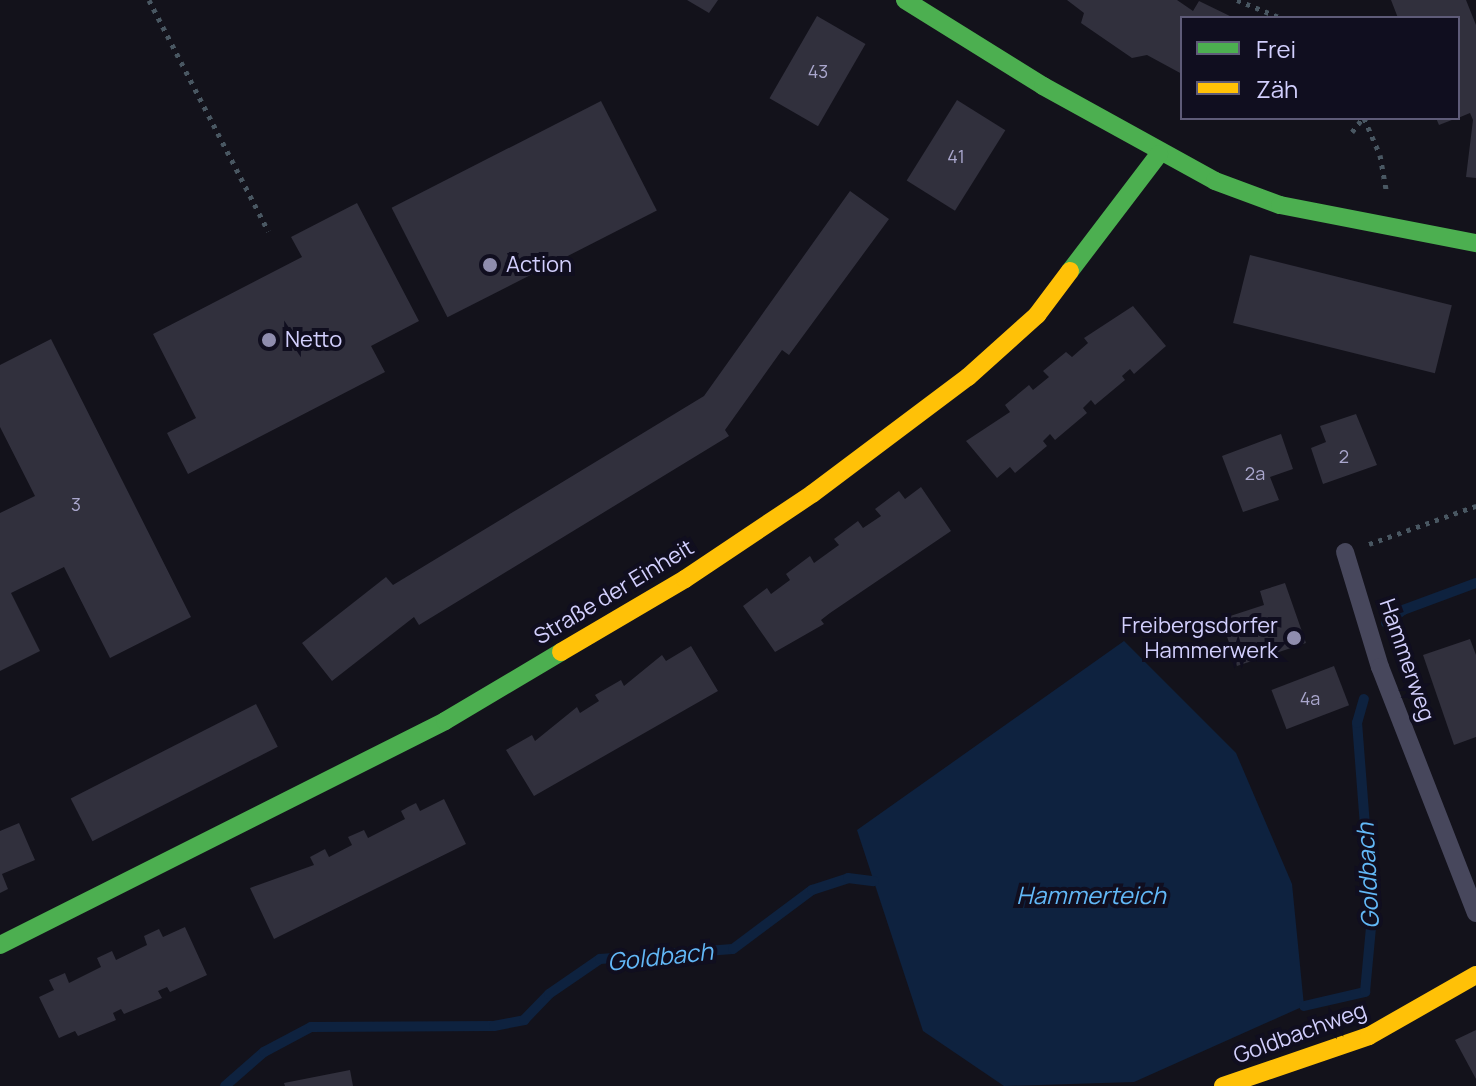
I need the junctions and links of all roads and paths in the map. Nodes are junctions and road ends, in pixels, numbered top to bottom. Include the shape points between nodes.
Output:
1 (149, 0) edge
2 (905, 0) edge
3 (1237, 0) edge
4 (1276, 16) edge
5 (1362, 120) edge
6 (1365, 120) edge
7 (1352, 132) dead end
8 (1159, 154) junction
9 (1379, 225) junction
10 (268, 231) dead end
11 (1476, 243) edge
12 (1476, 506) edge
13 (1345, 552) joint
14 (1476, 913) edge
15 (0, 945) edge
16 (1476, 975) edge
17 (1223, 1086) edge

1 - 10 path
2 - 8 street
3 - 4 path
5 - 7 path
6 - 9 path via 1386,178
8 - 9 street via 1280,205
8 - 15 street, Straße der Einheit via 1037,315 968,377 812,494 685,579 445,721
9 - 11 street
12 - 13 path
13 - 14 lane, Hammerweg via 1380,667
16 - 17 street, Goldbachweg via 1369,1036

